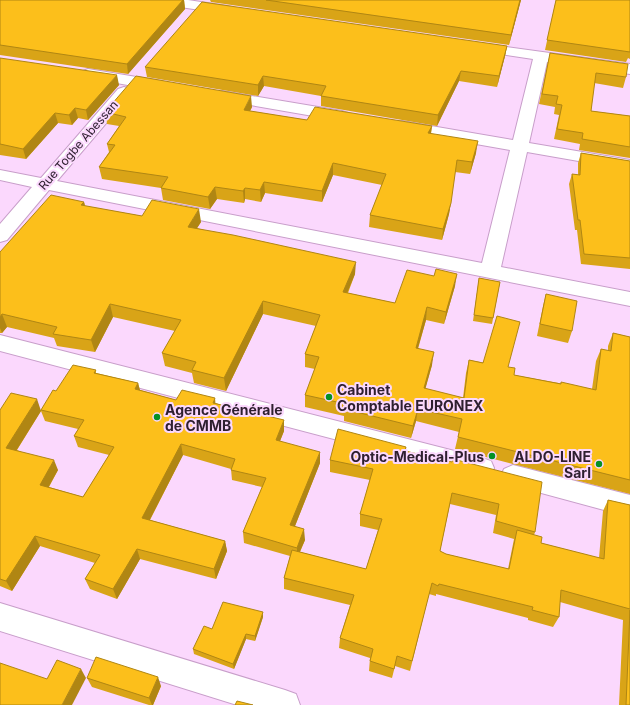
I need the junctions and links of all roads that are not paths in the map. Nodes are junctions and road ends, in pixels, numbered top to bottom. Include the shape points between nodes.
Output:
1 (160, 0) edge
2 (197, 8) edge
3 (237, 11) edge
4 (463, 44) edge
5 (541, 56) junction
6 (630, 69) edge
7 (70, 72) edge
8 (138, 75) junction
9 (172, 88) edge
10 (204, 93) edge
11 (353, 118) edge
12 (385, 124) edge
13 (518, 146) junction
14 (630, 165) edge
15 (0, 174) edge
16 (45, 184) junction
17 (0, 236) edge
18 (490, 272) junction
19 (630, 299) edge
20 (0, 343) edge
21 (630, 506) edge
22 (0, 617) edge
23 (285, 705) edge

1 - 2 street
2 - 3 street
4 - 5 street
5 - 6 street
5 - 13 street
7 - 8 street
8 - 9 street
8 - 16 street, Rue Togbe Abessan
10 - 11 street
12 - 13 street
13 - 14 street
13 - 18 street
15 - 16 street
16 - 17 street, Rue Togbe Abessan
16 - 18 street
18 - 19 street
20 - 21 street
22 - 23 street

